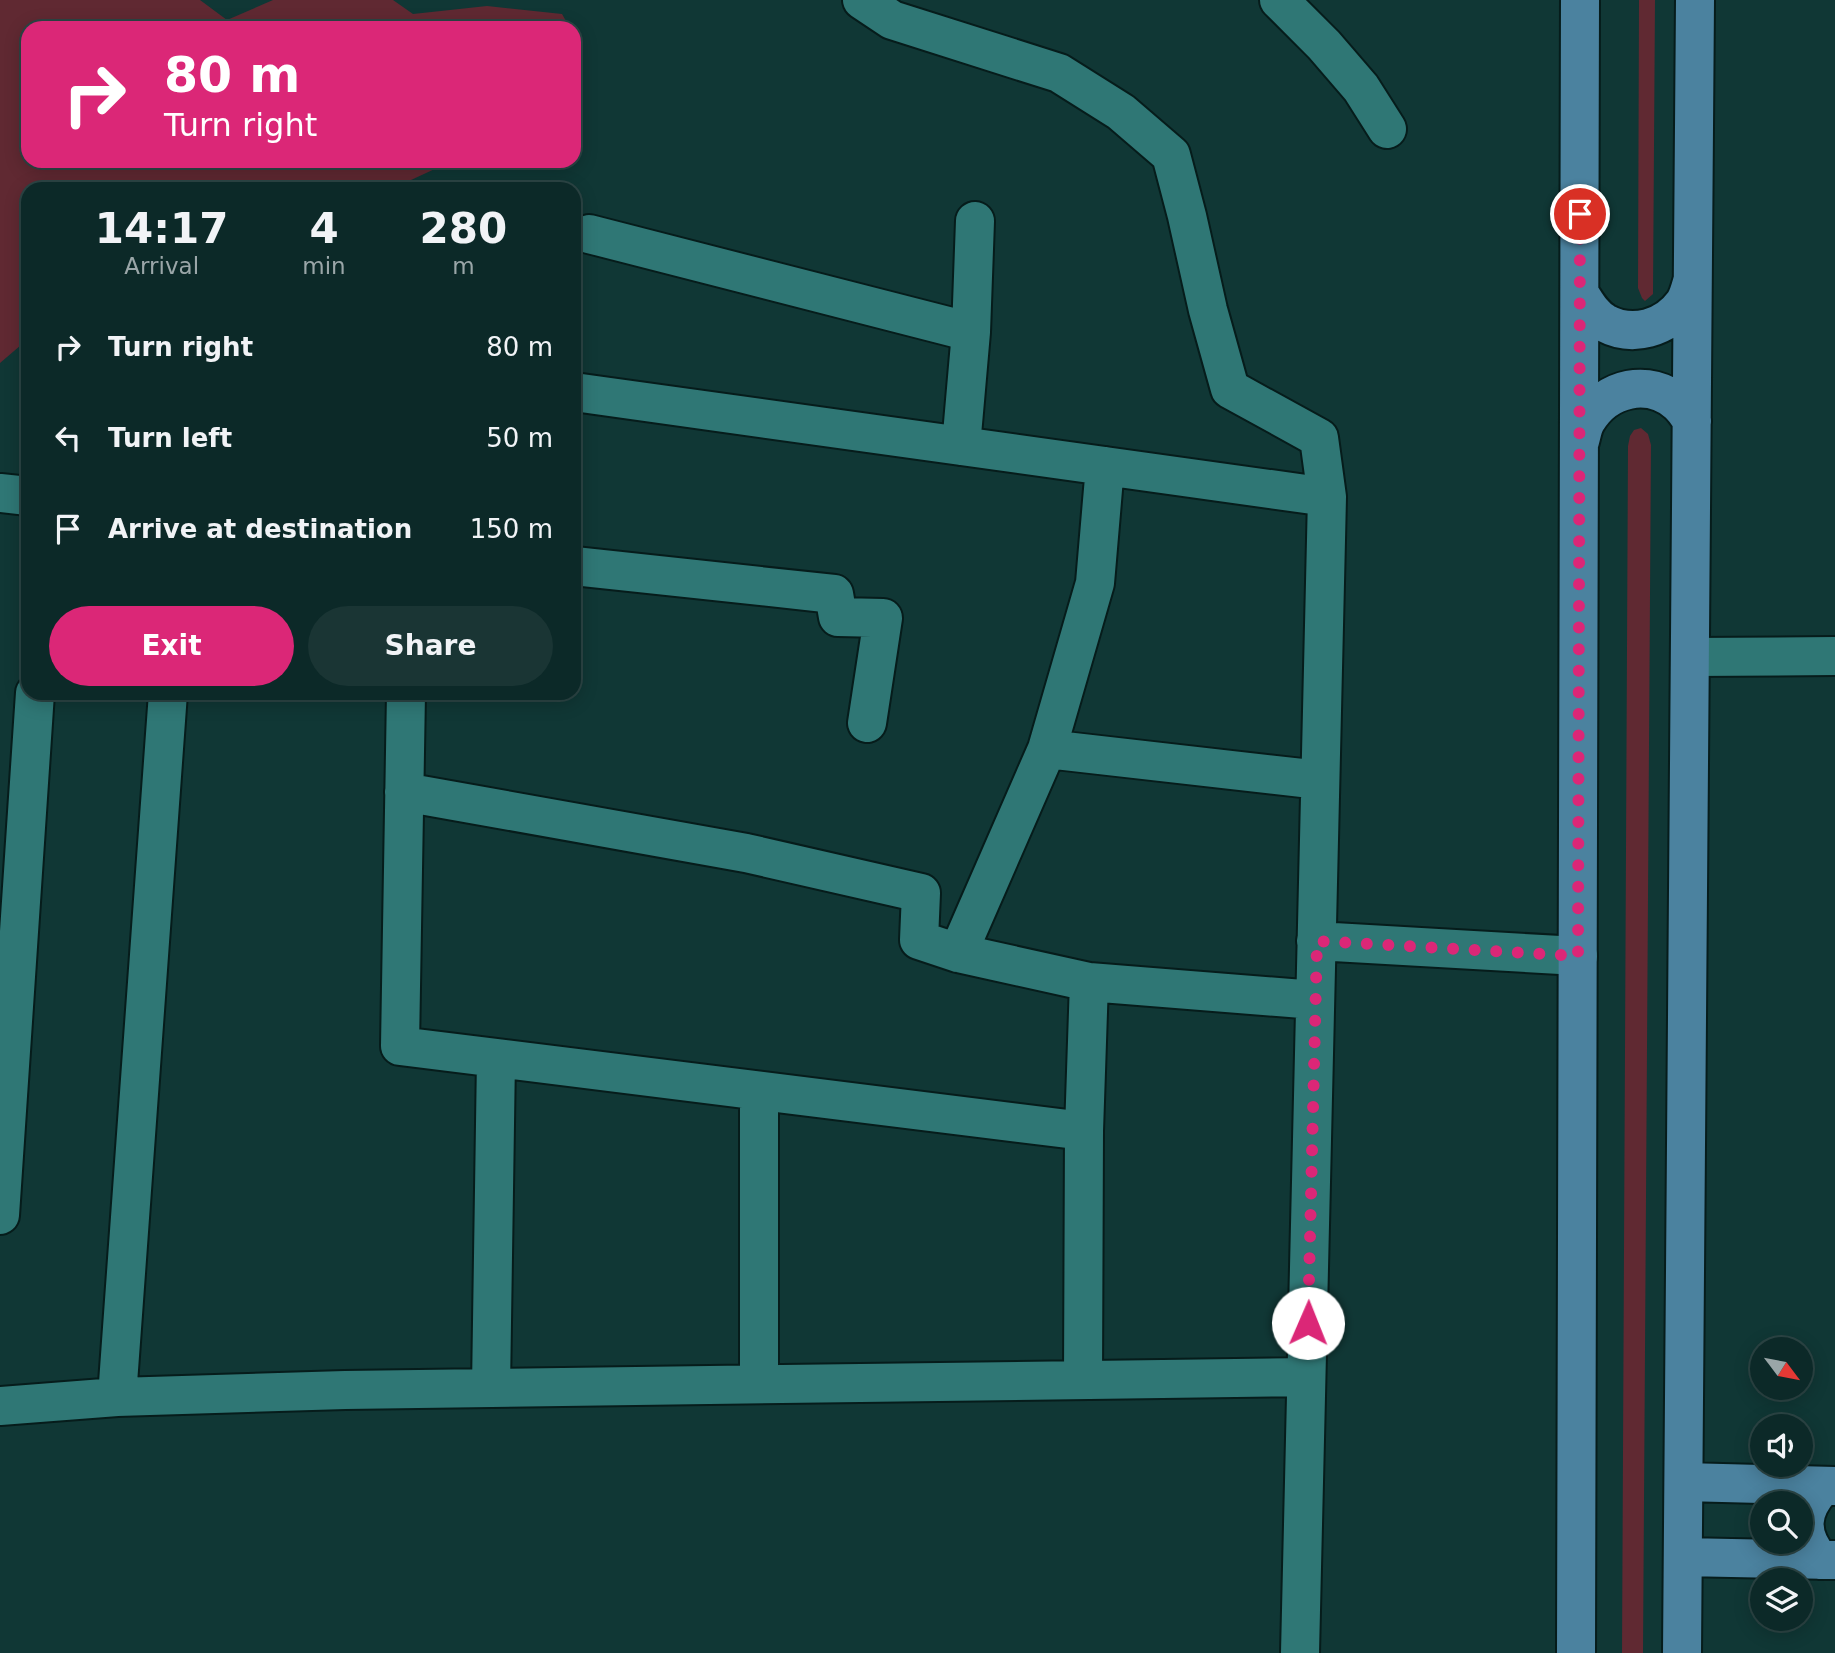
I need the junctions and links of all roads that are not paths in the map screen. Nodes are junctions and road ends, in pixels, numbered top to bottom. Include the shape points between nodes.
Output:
1 (862, 0) edge
2 (1279, 0) edge
3 (1580, 0) edge
4 (1695, 0) edge
5 (1387, 129) dead end
6 (975, 221) dead end
7 (589, 234) dead end
8 (1692, 282) junction
9 (1580, 294) junction
10 (971, 332) junction
11 (581, 393) edge
12 (1692, 421) junction
13 (1580, 441) junction
14 (961, 446) junction
15 (1105, 466) junction
16 (0, 493) edge
17 (21, 495) edge
18 (1326, 498) junction
19 (581, 567) edge
20 (1835, 656) edge
21 (1690, 657) junction
22 (35, 700) edge
23 (167, 700) edge
24 (406, 700) edge
25 (867, 723) dead end
26 (1047, 749) junction
27 (1320, 780) junction
28 (404, 792) junction
29 (1317, 941) junction
30 (958, 953) junction
31 (1578, 956) junction
32 (1089, 982) junction
33 (1315, 1000) junction
34 (496, 1058) junction
35 (759, 1091) junction
36 (1084, 1131) junction
37 (0, 1215) edge
38 (1306, 1377) junction
39 (1083, 1380) junction
40 (759, 1384) junction
41 (491, 1388) junction
42 (117, 1397) junction
43 (0, 1406) edge
44 (1684, 1482) junction
45 (1829, 1486) edge
46 (1683, 1557) junction
47 (1828, 1560) edge
48 (1300, 1653) edge
49 (1576, 1653) edge
50 (1682, 1653) edge

1 - 18 street via 892,20 1059,73 1121,112 1171,155 1230,389 1319,438
2 - 5 street via 1361,88
3 - 9 main road
4 - 8 main road
6 - 10 street
7 - 10 street
8 - 9 main road via 1686,301 1674,315 1658,326 1640,330 1604,322
8 - 12 main road
9 - 13 main road
10 - 14 street
11 - 14 street
12 - 13 main road via 1666,394 1648,388 1629,389 1596,407 1585,422
12 - 21 main road
13 - 31 main road
14 - 15 street
15 - 18 street
15 - 26 street via 1096,583
16 - 17 street
18 - 27 street
19 - 25 street via 834,594 838,617 883,618
20 - 21 street
21 - 44 main road
22 - 37 street
23 - 42 street
24 - 28 street
26 - 27 street
26 - 30 street
27 - 29 street
28 - 30 street via 747,853 921,893 919,940
28 - 34 street via 400,1046
29 - 31 street
29 - 33 street
30 - 32 street
31 - 49 main road
32 - 33 street
32 - 36 street
33 - 38 street
34 - 35 street
34 - 41 street
35 - 36 street
35 - 40 street
36 - 39 street
38 - 39 street
38 - 48 street
39 - 40 street
40 - 41 street
41 - 42 street
42 - 43 street
44 - 45 main road
44 - 46 main road
45 - 47 main road via 1810,1502 1804,1522 1811,1549
46 - 47 main road
46 - 50 main road

